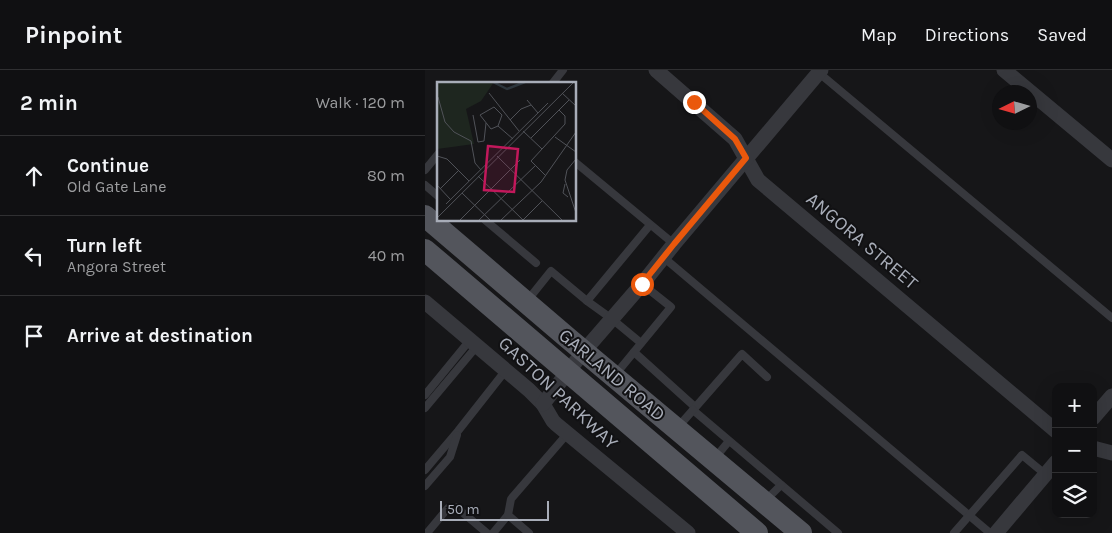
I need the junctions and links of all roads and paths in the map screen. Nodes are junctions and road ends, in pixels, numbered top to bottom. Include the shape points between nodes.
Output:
1 (563, 70) edge
2 (656, 70) edge
3 (1004, 70) edge
4 (820, 71) edge
5 (554, 82) edge
6 (437, 155) edge
7 (746, 158) junction
8 (1112, 160) edge
9 (576, 163) edge
10 (425, 170) edge
11 (425, 185) edge
12 (437, 195) edge
13 (486, 221) edge
14 (431, 224) edge
15 (651, 225) junction
16 (674, 244) junction
17 (425, 250) edge
18 (663, 257) junction
19 (536, 263) dead end
20 (642, 284) junction
21 (587, 301) junction
22 (425, 302) edge
23 (526, 302) junction
24 (1112, 318) edge
25 (611, 319) junction
26 (473, 343) junction
27 (641, 344) junction
28 (584, 351) junction
29 (634, 352) junction
30 (506, 370) junction
31 (568, 372) junction
32 (614, 377) junction
33 (767, 377) dead end
34 (425, 395) edge
35 (1112, 396) edge
36 (543, 404) junction
37 (425, 408) edge
38 (694, 409) junction
39 (1097, 413) edge
40 (676, 428) junction
41 (1052, 428) edge
42 (459, 431) junction
43 (568, 433) junction
44 (729, 441) junction
45 (1097, 449) edge
46 (1112, 453) edge
47 (713, 459) junction
48 (1052, 466) edge
49 (425, 470) edge
50 (1045, 474) junction
51 (781, 485) junction
52 (425, 486) edge
53 (764, 503) junction
54 (508, 515) junction
55 (969, 515) junction
56 (427, 533) edge
57 (487, 533) edge
58 (493, 533) edge
59 (529, 533) edge
60 (688, 533) edge
61 (757, 533) edge
62 (801, 533) edge
63 (838, 533) edge
64 (954, 533) edge
65 (990, 533) edge
66 (996, 533) edge

1 - 5 lane
2 - 7 street, ANGORA STREET via 735,139
3 - 8 street
4 - 7 street
4 - 24 lane
6 - 10 lane
7 - 16 street
7 - 41 street, ANGORA STREET via 758,180
9 - 15 lane
11 - 12 lane
13 - 19 lane
14 - 23 main road, GARLAND ROAD
15 - 16 lane
15 - 21 lane
16 - 18 street
17 - 31 main road, GARLAND ROAD
18 - 20 street
18 - 55 lane
20 - 25 street
20 - 27 lane via 671,308
21 - 23 lane via 551,271
21 - 25 lane
22 - 26 street, GASTON PARKWAY
23 - 28 main road, GARLAND ROAD
25 - 27 lane
25 - 28 street
26 - 30 street, GASTON PARKWAY
26 - 34 lane
26 - 37 lane
27 - 29 lane
28 - 31 street
28 - 32 main road, GARLAND ROAD
29 - 32 lane
29 - 38 lane
30 - 36 street, GASTON PARKWAY
30 - 42 lane
31 - 36 street
31 - 61 main road, GARLAND ROAD
32 - 40 main road, GARLAND ROAD
33 - 38 lane via 741,354
35 - 39 street
36 - 43 street, GASTON PARKWAY via 553,421
38 - 40 lane
38 - 44 lane
40 - 47 main road, GARLAND ROAD
42 - 49 lane
42 - 52 lane via 450,457
43 - 54 lane via 511,499
43 - 60 street, GASTON PARKWAY
44 - 47 lane
44 - 51 lane
45 - 46 street
47 - 53 main road, GARLAND ROAD
48 - 50 street
50 - 55 lane via 1022,455
50 - 66 street
51 - 53 lane
51 - 63 lane
53 - 62 main road, GARLAND ROAD
54 - 58 lane
54 - 59 lane
55 - 64 lane
55 - 65 lane
56 - 57 lane via 448,508 456,507

